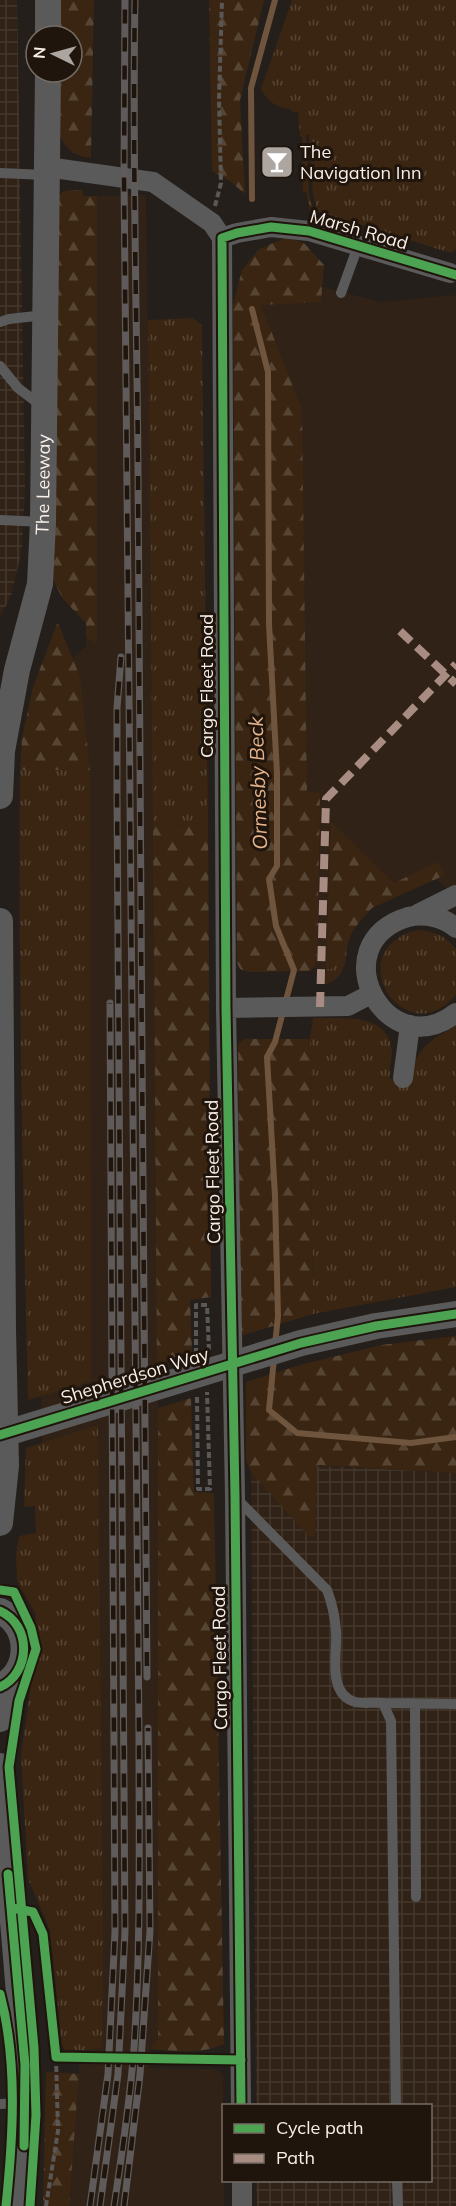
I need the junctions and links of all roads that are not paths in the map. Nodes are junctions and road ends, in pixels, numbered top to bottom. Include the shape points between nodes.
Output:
1 (48, 0) edge
2 (48, 24) edge
3 (48, 84) edge
4 (47, 171) junction
5 (0, 173) edge
6 (223, 231) junction
7 (358, 246) junction
8 (450, 273) dead end
9 (341, 293) dead end
10 (45, 315) junction
11 (0, 322) edge
12 (0, 366) edge
13 (44, 407) junction
14 (0, 520) edge
15 (43, 522) junction
16 (1, 750) edge
17 (0, 796) edge
18 (456, 895) edge
19 (416, 915) junction
20 (0, 921) edge
21 (456, 928) edge
22 (371, 994) junction
23 (226, 1008) junction
24 (456, 1013) edge
25 (410, 1025) junction
26 (402, 1078) dead end
27 (1, 1220) edge
28 (456, 1314) edge
29 (2, 1329) edge
30 (0, 1435) edge
31 (235, 1496) junction
32 (0, 1523) edge
33 (0, 1589) edge
34 (3, 1613) edge
35 (6, 1683) edge
36 (383, 1703) junction
37 (415, 1704) junction
38 (456, 1704) edge
39 (0, 1719) edge
40 (0, 1766) edge
41 (416, 1898) dead end
42 (12, 2103) edge
43 (241, 2104) edge
44 (396, 2104) edge
45 (242, 2182) edge
46 (397, 2182) edge
47 (22, 2206) edge
48 (242, 2206) edge
49 (398, 2206) edge

1 - 2 street
3 - 4 street, The Leeway
4 - 5 lane
4 - 6 street via 153,182
4 - 10 street, The Leeway
6 - 7 street, Marsh Road via 272,227 309,231
6 - 23 street, Cargo Fleet Road
7 - 8 street, Marsh Road
7 - 9 lane
10 - 11 lane
10 - 13 street, The Leeway
12 - 13 lane via 18,388
13 - 15 street, The Leeway
14 - 15 lane
15 - 16 street, The Leeway via 40,584 13,670
16 - 17 street, The Leeway
18 - 19 street
19 - 21 street via 435,916
19 - 22 street via 395,921 379,934 369,953 366,974
20 - 27 street
22 - 23 street via 348,1006
22 - 25 street via 394,1019
23 - 31 street, Cargo Fleet Road
24 - 25 street via 429,1026
25 - 26 street
27 - 29 street
28 - 30 street, Shepherdson Way via 375,1326 301,1343
29 - 32 street via 6,1466
31 - 36 lane via 327,1590 336,1633 335,1676 342,1692 354,1702
31 - 43 street, Cargo Fleet Road
33 - 34 street
34 - 35 street via 15,1622 25,1649 22,1664
35 - 39 street
36 - 37 lane
36 - 44 lane via 391,1720
37 - 38 lane
37 - 41 lane
40 - 42 street via 25,2065
42 - 47 street
45 - 48 street
46 - 49 lane

